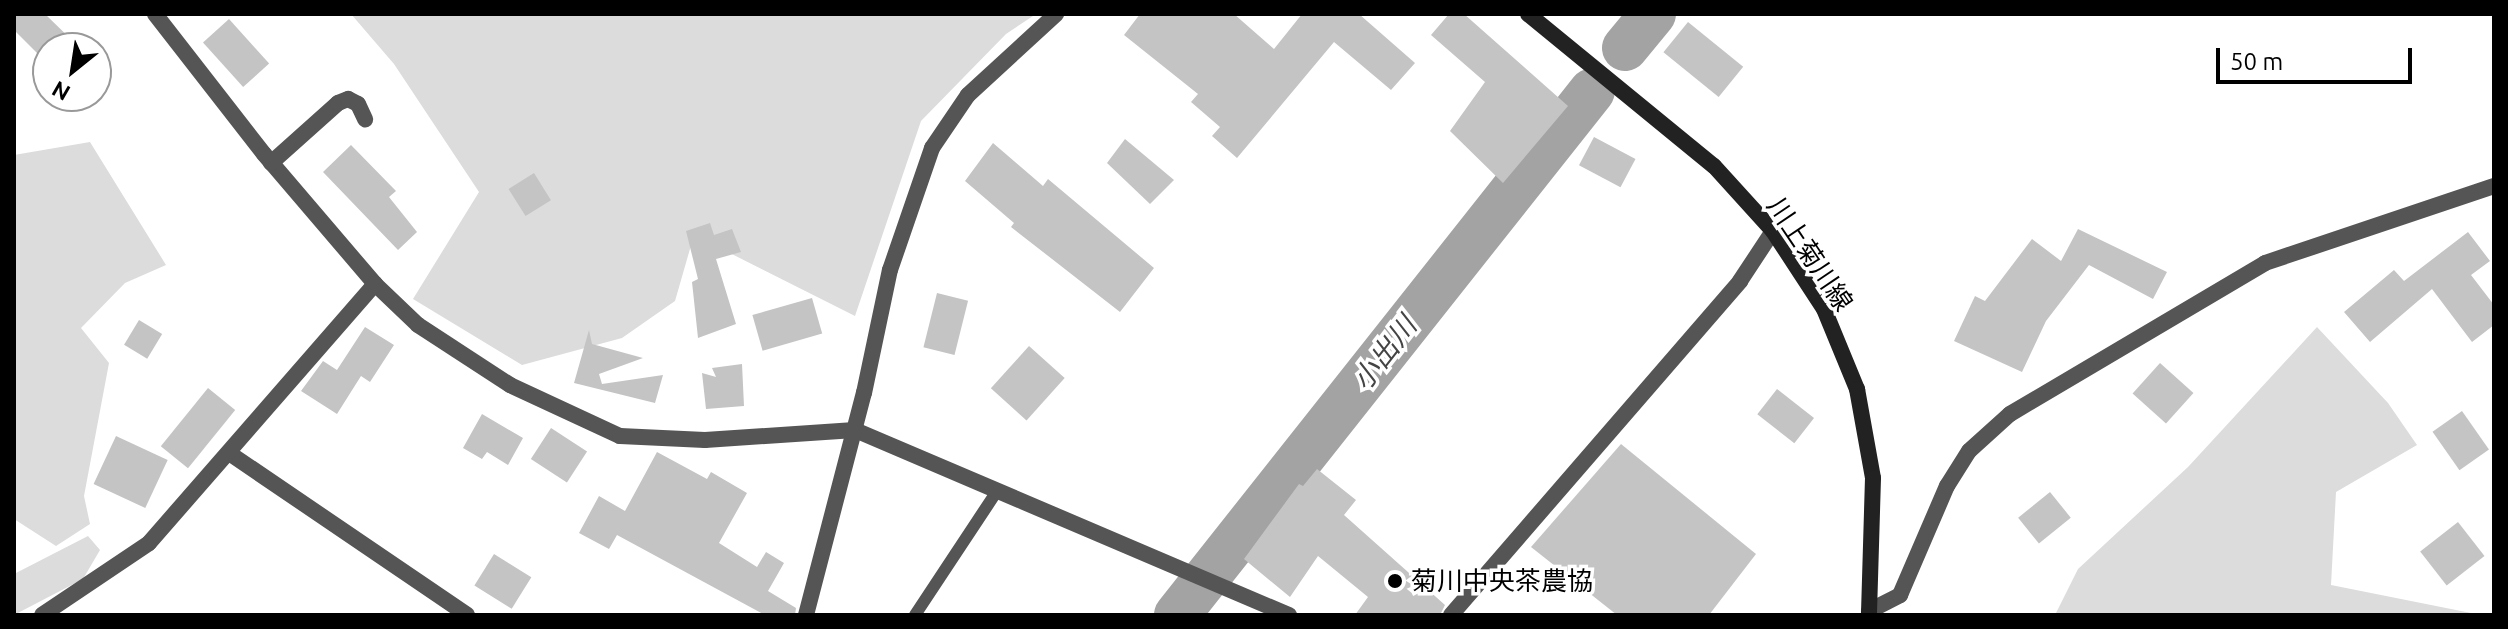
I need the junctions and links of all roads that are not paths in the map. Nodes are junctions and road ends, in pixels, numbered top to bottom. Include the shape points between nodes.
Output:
1 (155, 14) edge
2 (1056, 14) edge
3 (1528, 14) edge
4 (365, 119) dead end
5 (271, 163) junction
6 (2492, 193) edge
7 (1773, 231) junction
8 (375, 284) junction
9 (855, 430) junction
10 (229, 453) junction
11 (997, 491) junction
12 (1869, 613) edge
13 (42, 615) edge
14 (467, 615) edge
15 (806, 615) edge
16 (915, 615) edge
17 (1289, 615) edge
18 (1451, 615) edge

1 - 5 street
2 - 9 street via 968,95 932,148 890,270
3 - 7 main road, 川上菊川線 via 1714,166
4 - 5 street via 358,104 348,99 338,103
5 - 8 street
6 - 12 street via 2345,232 2265,263 2010,414 1969,451 1947,486 1900,595
7 - 12 main road, 川上菊川線 via 1824,309 1857,389 1873,478
7 - 18 street via 1740,281
8 - 9 street via 418,325 510,385 620,436 705,440
8 - 10 street
9 - 11 street
9 - 15 street
10 - 13 street via 149,543
10 - 14 street
11 - 16 lane
11 - 17 street

